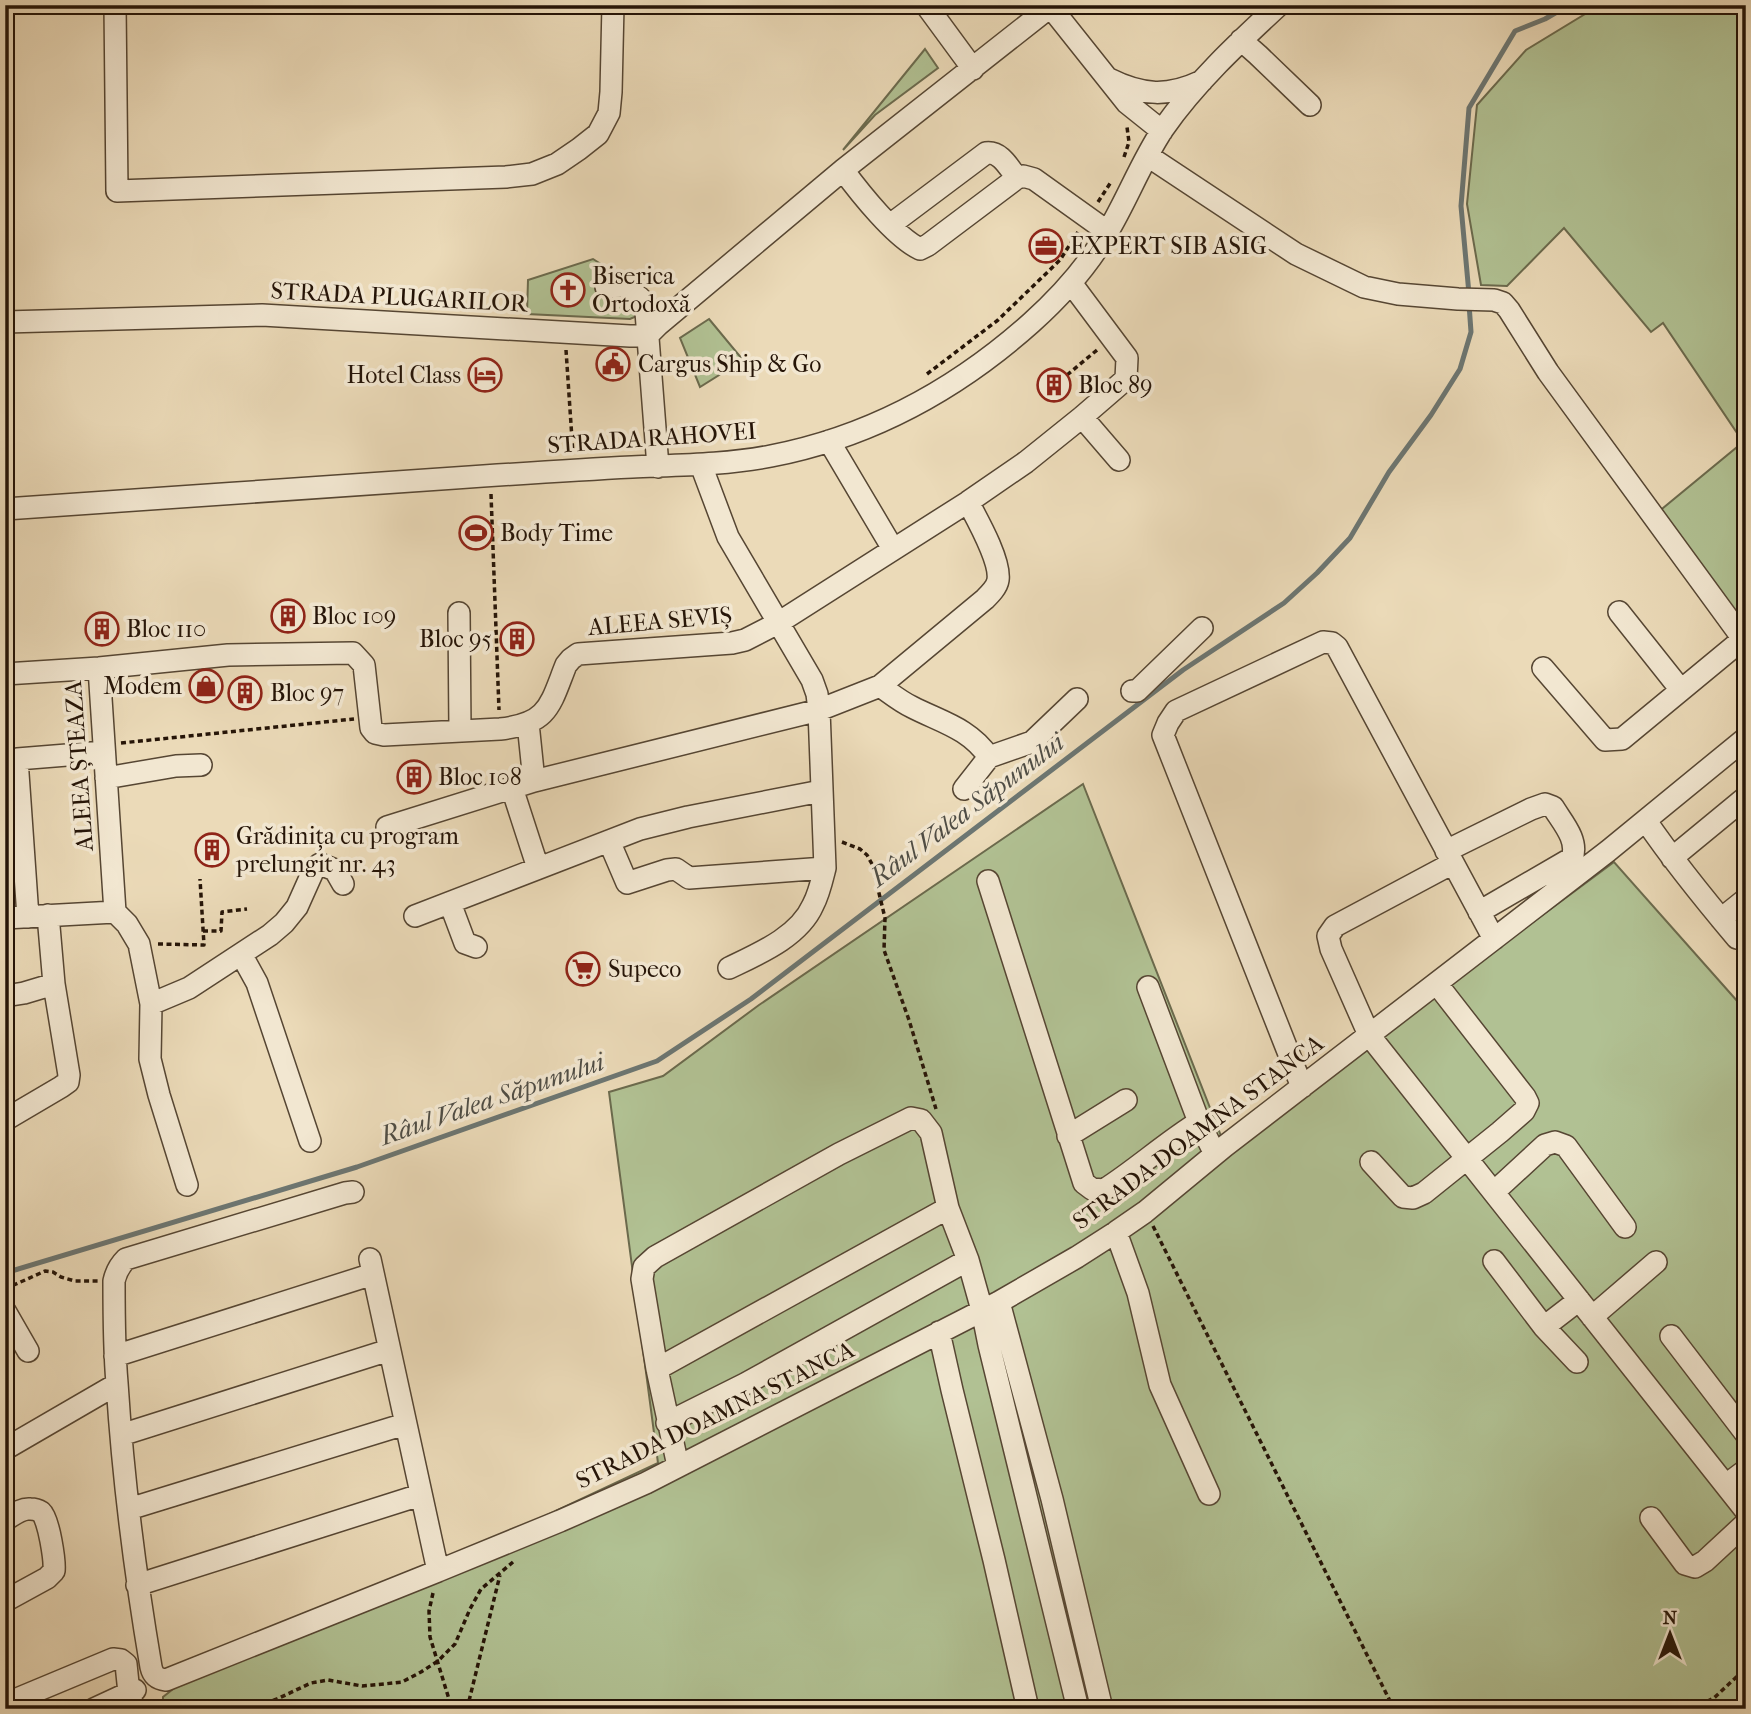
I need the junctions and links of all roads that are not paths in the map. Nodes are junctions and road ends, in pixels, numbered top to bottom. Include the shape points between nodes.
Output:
1 (115, 5) edge
2 (613, 5) edge
3 (926, 5) edge
4 (1279, 5) edge
5 (1050, 6) edge
6 (1241, 40) junction
7 (973, 69) junction
8 (1108, 79) junction
9 (1204, 80) junction
10 (1310, 105) dead end
11 (1162, 131) junction
12 (1148, 156) junction
13 (843, 170) junction
14 (1017, 178) junction
15 (890, 225) junction
16 (1108, 232) junction
17 (1071, 283) junction
18 (606, 287) dead end
19 (5, 322) edge
20 (649, 335) junction
21 (1082, 418) junction
22 (829, 441) junction
23 (1119, 460) dead end
24 (701, 465) junction
25 (658, 467) junction
26 (968, 502) junction
27 (5, 509) edge
28 (893, 549) junction
29 (1619, 612) dead end
30 (459, 613) dead end
31 (778, 623) junction
32 (1202, 628) dead end
33 (1744, 641) edge
34 (99, 668) junction
35 (1543, 668) dead end
36 (5, 674) edge
37 (880, 686) junction
38 (1681, 690) junction
39 (1132, 691) dead end
40 (1077, 699) dead end
41 (819, 710) junction
42 (528, 723) junction
43 (460, 731) junction
44 (1746, 738) edge
45 (104, 749) junction
46 (989, 757) junction
47 (11, 759) edge
48 (201, 765) dead end
49 (106, 778) junction
50 (534, 781) junction
51 (512, 788) junction
52 (964, 789) dead end
53 (821, 791) junction
54 (1746, 797) edge
55 (1646, 821) junction
56 (387, 827) dead end
57 (609, 841) junction
58 (1450, 857) junction
59 (1672, 858) junction
60 (538, 868) junction
61 (825, 868) junction
62 (988, 881) dead end
63 (343, 884) dead end
64 (1746, 899) edge
65 (450, 903) junction
66 (115, 912) junction
67 (1479, 912) junction
68 (38, 916) junction
69 (415, 916) dead end
70 (5, 918) edge
71 (1721, 919) junction
72 (1494, 939) junction
73 (1746, 939) edge
74 (476, 947) dead end
75 (241, 954) junction
76 (729, 968) dead end
77 (54, 984) junction
78 (1437, 984) junction
79 (1148, 987) dead end
80 (5, 996) edge
81 (151, 1004) junction
82 (1369, 1035) junction
83 (1302, 1087) junction
84 (1125, 1100) dead end
85 (5, 1120) edge
86 (1199, 1122) junction
87 (1068, 1136) junction
88 (310, 1141) dead end
89 (1215, 1154) junction
90 (1467, 1158) junction
91 (1371, 1162) dead end
92 (187, 1185) dead end
93 (353, 1192) dead end
94 (1494, 1192) junction
95 (947, 1208) junction
96 (1625, 1227) dead end
97 (1116, 1232) junction
98 (968, 1260) junction
99 (1494, 1261) dead end
100 (1656, 1262) dead end
101 (1579, 1300) junction
102 (991, 1306) junction
103 (5, 1311) edge
104 (1592, 1317) junction
105 (1544, 1327) junction
106 (939, 1332) junction
107 (1671, 1336) dead end
108 (389, 1350) junction
109 (28, 1351) dead end
110 (115, 1356) junction
111 (1577, 1362) dead end
112 (657, 1369) junction
113 (117, 1384) junction
114 (667, 1423) junction
115 (405, 1424) junction
116 (1746, 1434) edge
117 (121, 1435) junction
118 (5, 1449) edge
119 (678, 1466) junction
120 (1746, 1470) edge
121 (1726, 1485) junction
122 (1209, 1494) dead end
123 (420, 1495) junction
124 (129, 1509) junction
125 (1746, 1511) edge
126 (1651, 1518) dead end
127 (5, 1520) edge
128 (1746, 1523) edge
129 (438, 1571) junction
130 (137, 1585) junction
131 (5, 1601) edge
132 (133, 1697) edge
133 (5, 1704) edge
134 (94, 1709) edge
135 (1028, 1709) edge
136 (1078, 1709) edge
137 (1102, 1709) edge

1 - 2 street via 117,191 533,174 557,164 598,134 609,113
3 - 7 street
4 - 6 street, STRADA RAHOVEI
5 - 7 street
5 - 8 street
6 - 9 street, STRADA RAHOVEI
6 - 10 street
7 - 13 street
8 - 9 street via 1128,89 1161,93
8 - 11 street via 1127,103
9 - 11 street, STRADA RAHOVEI
11 - 12 street, STRADA RAHOVEI
12 - 16 street, STRADA RAHOVEI
12 - 33 street via 1296,254 1364,287 1503,303
13 - 15 street
13 - 20 street
14 - 15 street via 920,248
14 - 15 street via 999,155 986,153
14 - 16 street via 1034,179
16 - 17 street, STRADA RAHOVEI
17 - 21 street via 1127,358 1126,379
17 - 22 street, STRADA RAHOVEI via 1032,322 960,379 889,419
18 - 20 street via 624,286 640,298
19 - 20 street, STRADA PLUGARILOR via 262,315
20 - 25 street
21 - 23 street
21 - 26 street
22 - 24 street, STRADA RAHOVEI via 773,456
22 - 28 street
24 - 25 street, STRADA RAHOVEI
24 - 31 street via 728,537
25 - 27 street, STRADA RAHOVEI
26 - 28 street
26 - 37 street via 989,542 998,580 985,598
28 - 31 street, ALEEA SEVIȘ
29 - 38 street
30 - 43 street
31 - 41 street via 812,680
31 - 42 street, ALEEA SEVIȘ via 732,643 578,654 566,665 549,708
32 - 39 street
33 - 38 street
34 - 36 street, ALEEA ȘTEAZA
34 - 43 street, ALEEA SEVIȘ via 228,655 354,653 363,665 375,733
34 - 45 street, ALEEA ȘTEAZA
35 - 38 street via 1605,740 1622,739
37 - 41 street
37 - 46 street via 958,728
40 - 46 street via 1032,742
41 - 50 street
41 - 53 street
42 - 43 street, ALEEA SEVIȘ via 500,730
42 - 50 street
44 - 55 street, STRADA DOAMNA STANCA
45 - 47 street
45 - 49 street, ALEEA ȘTEAZA
46 - 52 street
47 - 68 street
48 - 49 street
49 - 66 street, ALEEA ȘTEAZA
50 - 51 street
51 - 56 street
51 - 60 street
53 - 57 street via 654,825
53 - 61 street
54 - 59 street
55 - 59 street
55 - 72 street, STRADA DOAMNA STANCA
57 - 60 street
57 - 61 street via 627,883 676,869 689,878
58 - 67 street
58 - 67 street via 1545,804 1553,807 1574,842 1572,858
58 - 82 street via 1335,926 1328,936
58 - 83 street via 1332,643 1323,642 1184,707 1168,723 1163,735
59 - 71 street
60 - 65 street
61 - 76 street via 813,907 801,924 769,948
62 - 87 street
63 - 75 street via 335,870 320,864 284,923
64 - 71 street
65 - 69 street
65 - 74 street via 465,943
66 - 68 street
66 - 81 street via 139,944
67 - 72 street
68 - 70 street
68 - 77 street
71 - 73 street via 1737,938
72 - 78 street, STRADA DOAMNA STANCA
75 - 81 street via 189,988
75 - 88 street via 257,983
77 - 80 street
77 - 85 street via 68,1082
78 - 82 street, STRADA DOAMNA STANCA
78 - 90 street via 1528,1104
79 - 86 street
81 - 92 street via 150,1059
82 - 83 street, STRADA DOAMNA STANCA
82 - 90 street
83 - 89 street, STRADA DOAMNA STANCA
84 - 87 street
86 - 87 street via 1104,1190 1084,1183
86 - 89 street
89 - 97 street, STRADA DOAMNA STANCA
90 - 91 street via 1413,1198 1403,1197
90 - 94 street
93 - 110 street via 126,1259 114,1281
94 - 96 street via 1545,1145 1555,1142 1566,1146
94 - 101 street
95 - 98 street
95 - 112 street
95 - 112 street via 931,1133 921,1120 911,1118 839,1154 644,1267 642,1279
97 - 102 street, STRADA DOAMNA STANCA
97 - 122 street via 1138,1293 1160,1385
98 - 102 street
98 - 114 street
99 - 105 street
100 - 104 street
101 - 104 street
101 - 105 street
102 - 106 street, STRADA DOAMNA STANCA
102 - 136 street via 995,1371
102 - 137 street via 1052,1499
103 - 109 street
104 - 121 street
105 - 111 street
106 - 119 street, STRADA DOAMNA STANCA
106 - 135 street
107 - 116 street
108 - 110 street via 372,1267
108 - 115 street
108 - 117 street
110 - 113 street
112 - 114 street
113 - 117 street
113 - 118 street
114 - 119 street
115 - 123 street
115 - 124 street
117 - 124 street
119 - 129 street, STRADA DOAMNA STANCA
120 - 121 street
121 - 125 street
123 - 129 street
123 - 130 street
124 - 130 street
126 - 128 street via 1685,1564 1695,1567
127 - 131 street via 20,1511 41,1512 55,1562 47,1578
129 - 130 street, STRADA DOAMNA STANCA via 166,1681 153,1674
132 - 133 street via 127,1664 113,1659
132 - 134 street

